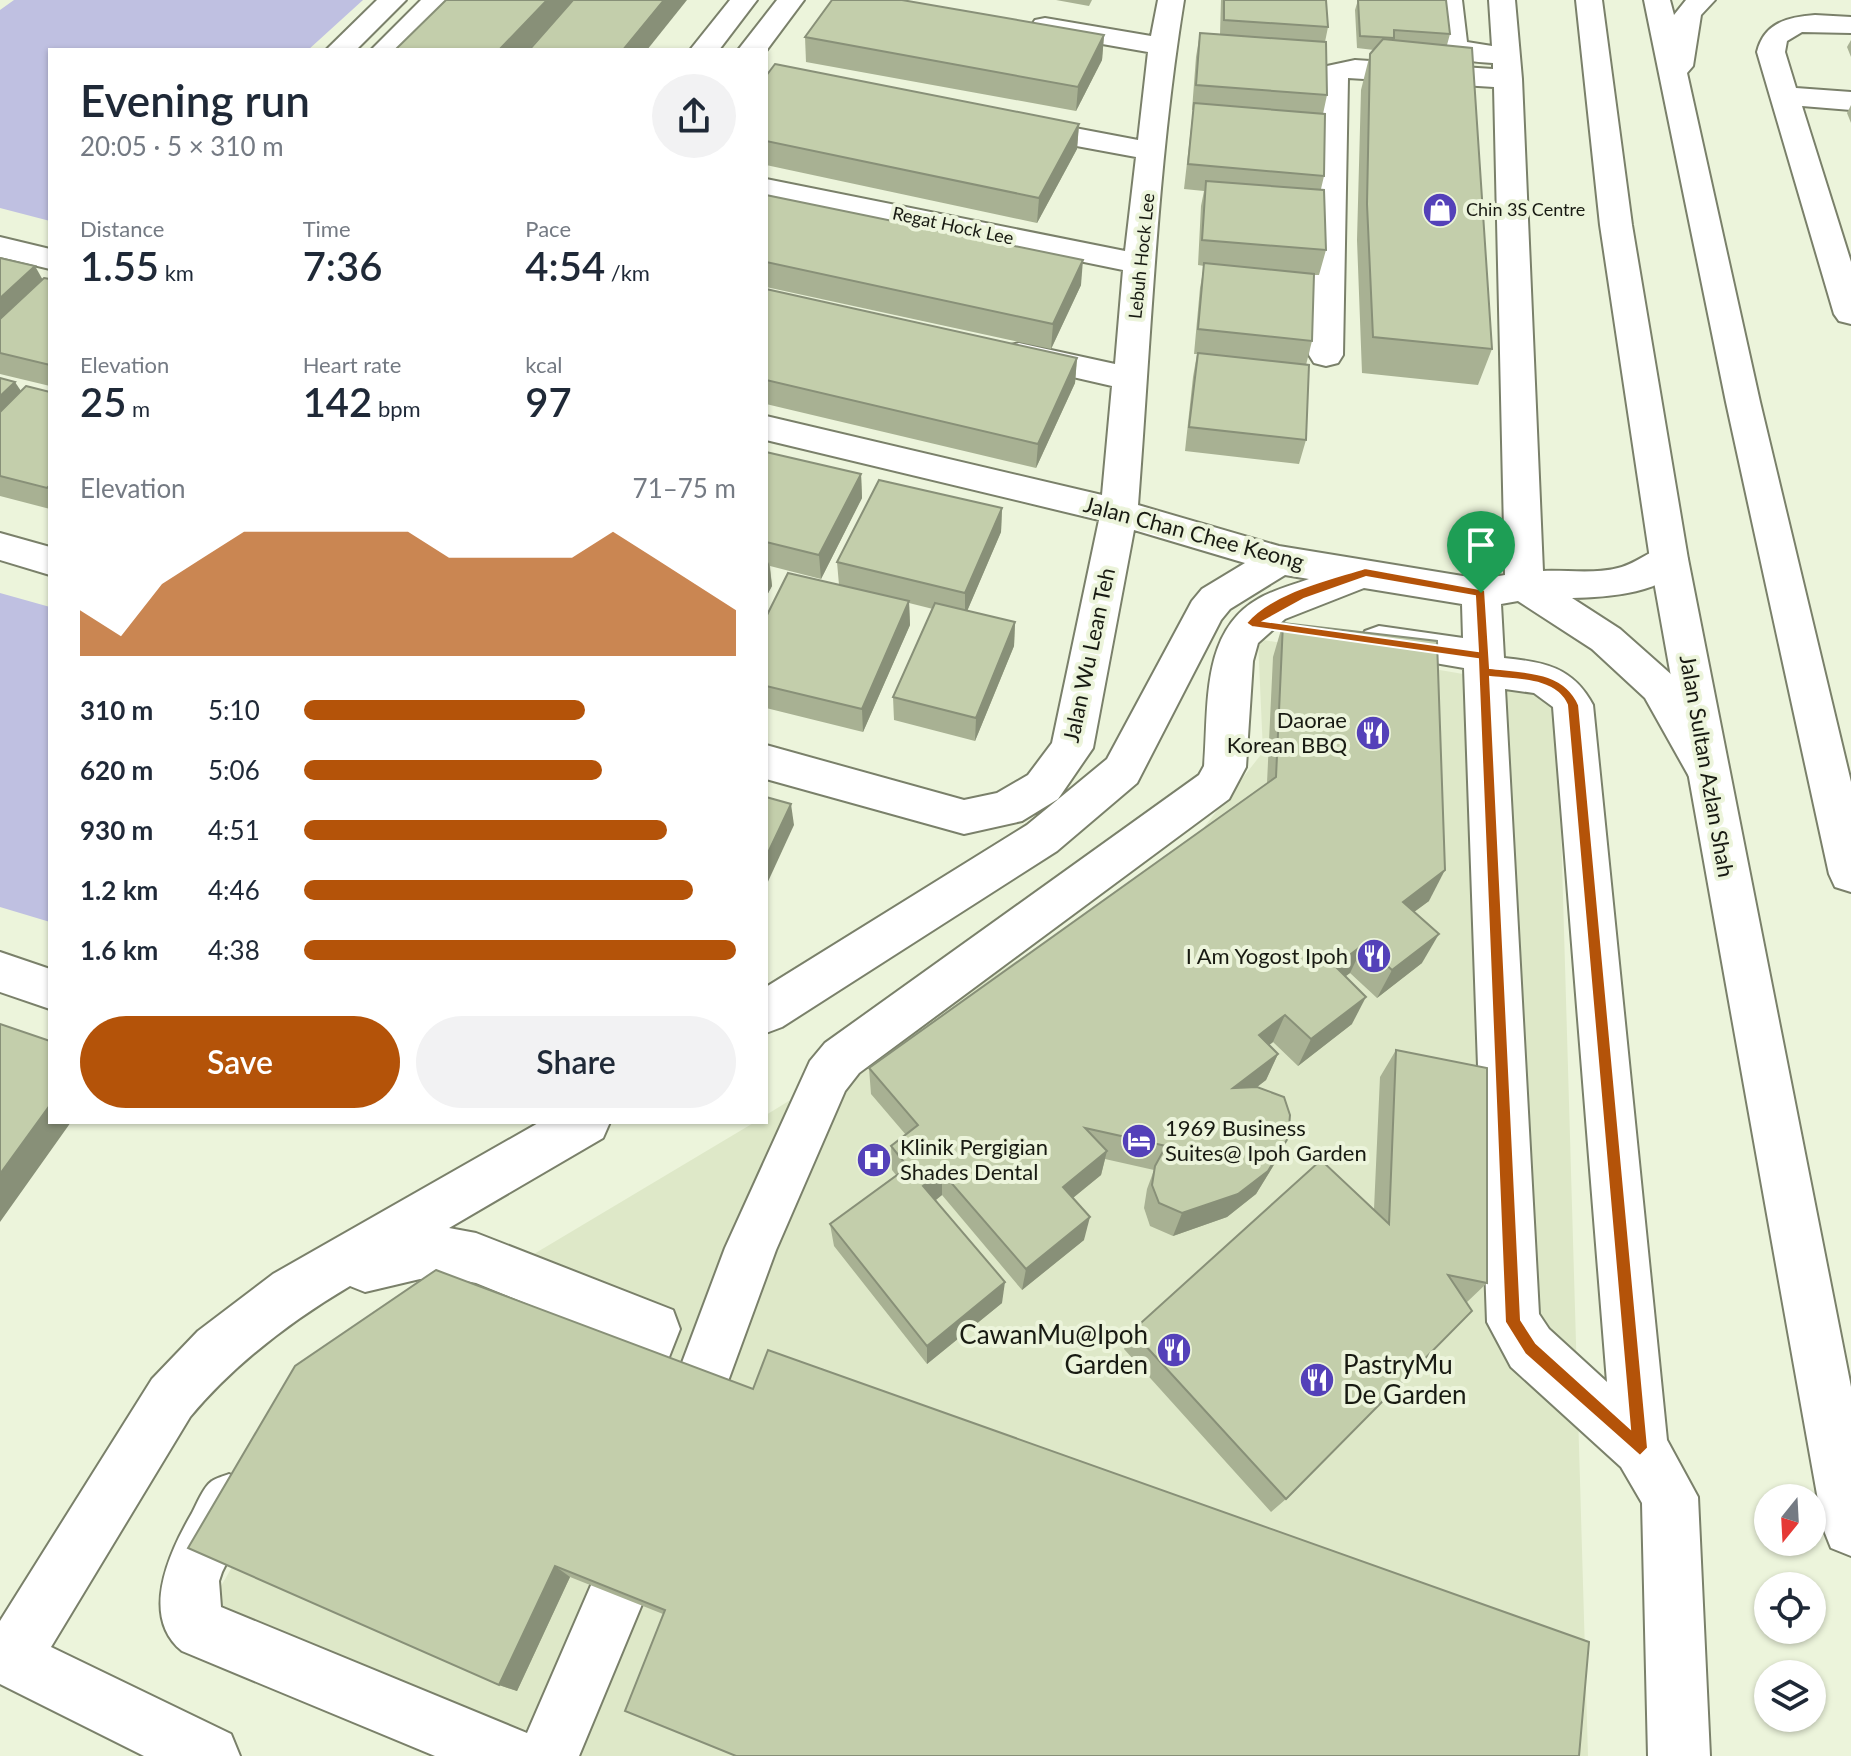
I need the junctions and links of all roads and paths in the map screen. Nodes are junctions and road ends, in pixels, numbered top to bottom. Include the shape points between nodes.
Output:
1 (393, 0) edge
2 (436, 0) edge
3 (744, 0) edge
4 (791, 0) edge
5 (1171, 0) edge
6 (1449, 0) edge
7 (1502, 0) edge
8 (1589, 0) edge
9 (1657, 0) edge
10 (1702, 0) edge
11 (1024, 22) edge
12 (1851, 25) edge
13 (1163, 46) junction
14 (342, 48) edge
15 (387, 48) edge
16 (706, 48) edge
17 (754, 48) edge
18 (1507, 67) junction
19 (1677, 88) junction
20 (1785, 96) junction
21 (1851, 101) edge
22 (982, 119) edge
23 (1152, 151) junction
24 (768, 188) edge
25 (0, 247) edge
26 (48, 259) edge
27 (1140, 264) junction
28 (1851, 314) edge
29 (994, 349) edge
30 (1326, 355) dead end
31 (1130, 379) junction
32 (768, 428) edge
33 (1119, 512) junction
34 (0, 546) edge
35 (1669, 559) junction
36 (48, 560) edge
37 (1279, 560) junction
38 (1365, 572) junction
39 (1524, 586) junction
40 (1481, 593) junction
41 (1252, 623) junction
42 (1484, 664) junction
43 (768, 763) edge
44 (1706, 768) junction
45 (1851, 874) edge
46 (0, 972) edge
47 (48, 988) edge
48 (768, 1011) edge
49 (583, 1124) edge
50 (291, 1292) junction
51 (1640, 1448) junction
52 (253, 1459) edge
53 (1851, 1528) edge
54 (616, 1597) edge
55 (5, 1656) edge
56 (209, 1756) edge
57 (508, 1756) edge
58 (548, 1756) edge
59 (1679, 1756) edge

1 - 14 street
2 - 15 street
3 - 16 street
4 - 17 street
5 - 13 street, Lebuh Hock Lee
6 - 18 street via 1454,46
7 - 18 street
8 - 35 street, Jalan Sultan Azlan Shah via 1616,225
9 - 19 street
10 - 19 street via 1688,12
11 - 13 street
12 - 20 street via 1807,23 1778,33 1771,52
13 - 23 street, Lebuh Hock Lee
18 - 30 street via 1337,72
18 - 39 street
19 - 45 street
20 - 21 street
20 - 28 street via 1826,190
22 - 23 street
23 - 27 street, Lebuh Hock Lee
24 - 27 street, Regat Hock Lee
25 - 26 street
27 - 31 street, Lebuh Hock Lee
29 - 31 street
31 - 33 street, Lebuh Hock Lee
32 - 33 street, Jalan Chan Chee Keong
33 - 37 street, Jalan Chan Chee Keong
33 - 43 street, Jalan Wu Lean Teh via 1072,748 1043,787 1007,809 964,817
34 - 36 street
35 - 39 street, Jalan Chan Chee Keong via 1625,582
35 - 44 street, Jalan Sultan Azlan Shah
37 - 38 street, Jalan Chan Chee Keong
37 - 48 street via 1216,599 1206,611 1122,771 1042,838
38 - 40 street, Jalan Chan Chee Keong
38 - 41 street via 1271,609
39 - 40 street, Jalan Chan Chee Keong
39 - 44 street via 1606,639 1659,687
40 - 42 street
41 - 42 street
41 - 50 street via 1236,647 1225,767 1214,787 842,1058 827,1076 751,1248 708,1367 647,1345 476,1258 446,1251 413,1252
42 - 51 street via 1513,1322 1530,1348
42 - 51 street via 1557,685 1573,705
44 - 53 street, Jalan Sultan Azlan Shah
46 - 47 street
49 - 50 street
50 - 55 street via 217,1350 171,1398
51 - 59 street via 1670,1497
52 - 57 street via 197,1560 190,1581 193,1622
54 - 58 street
55 - 56 street

